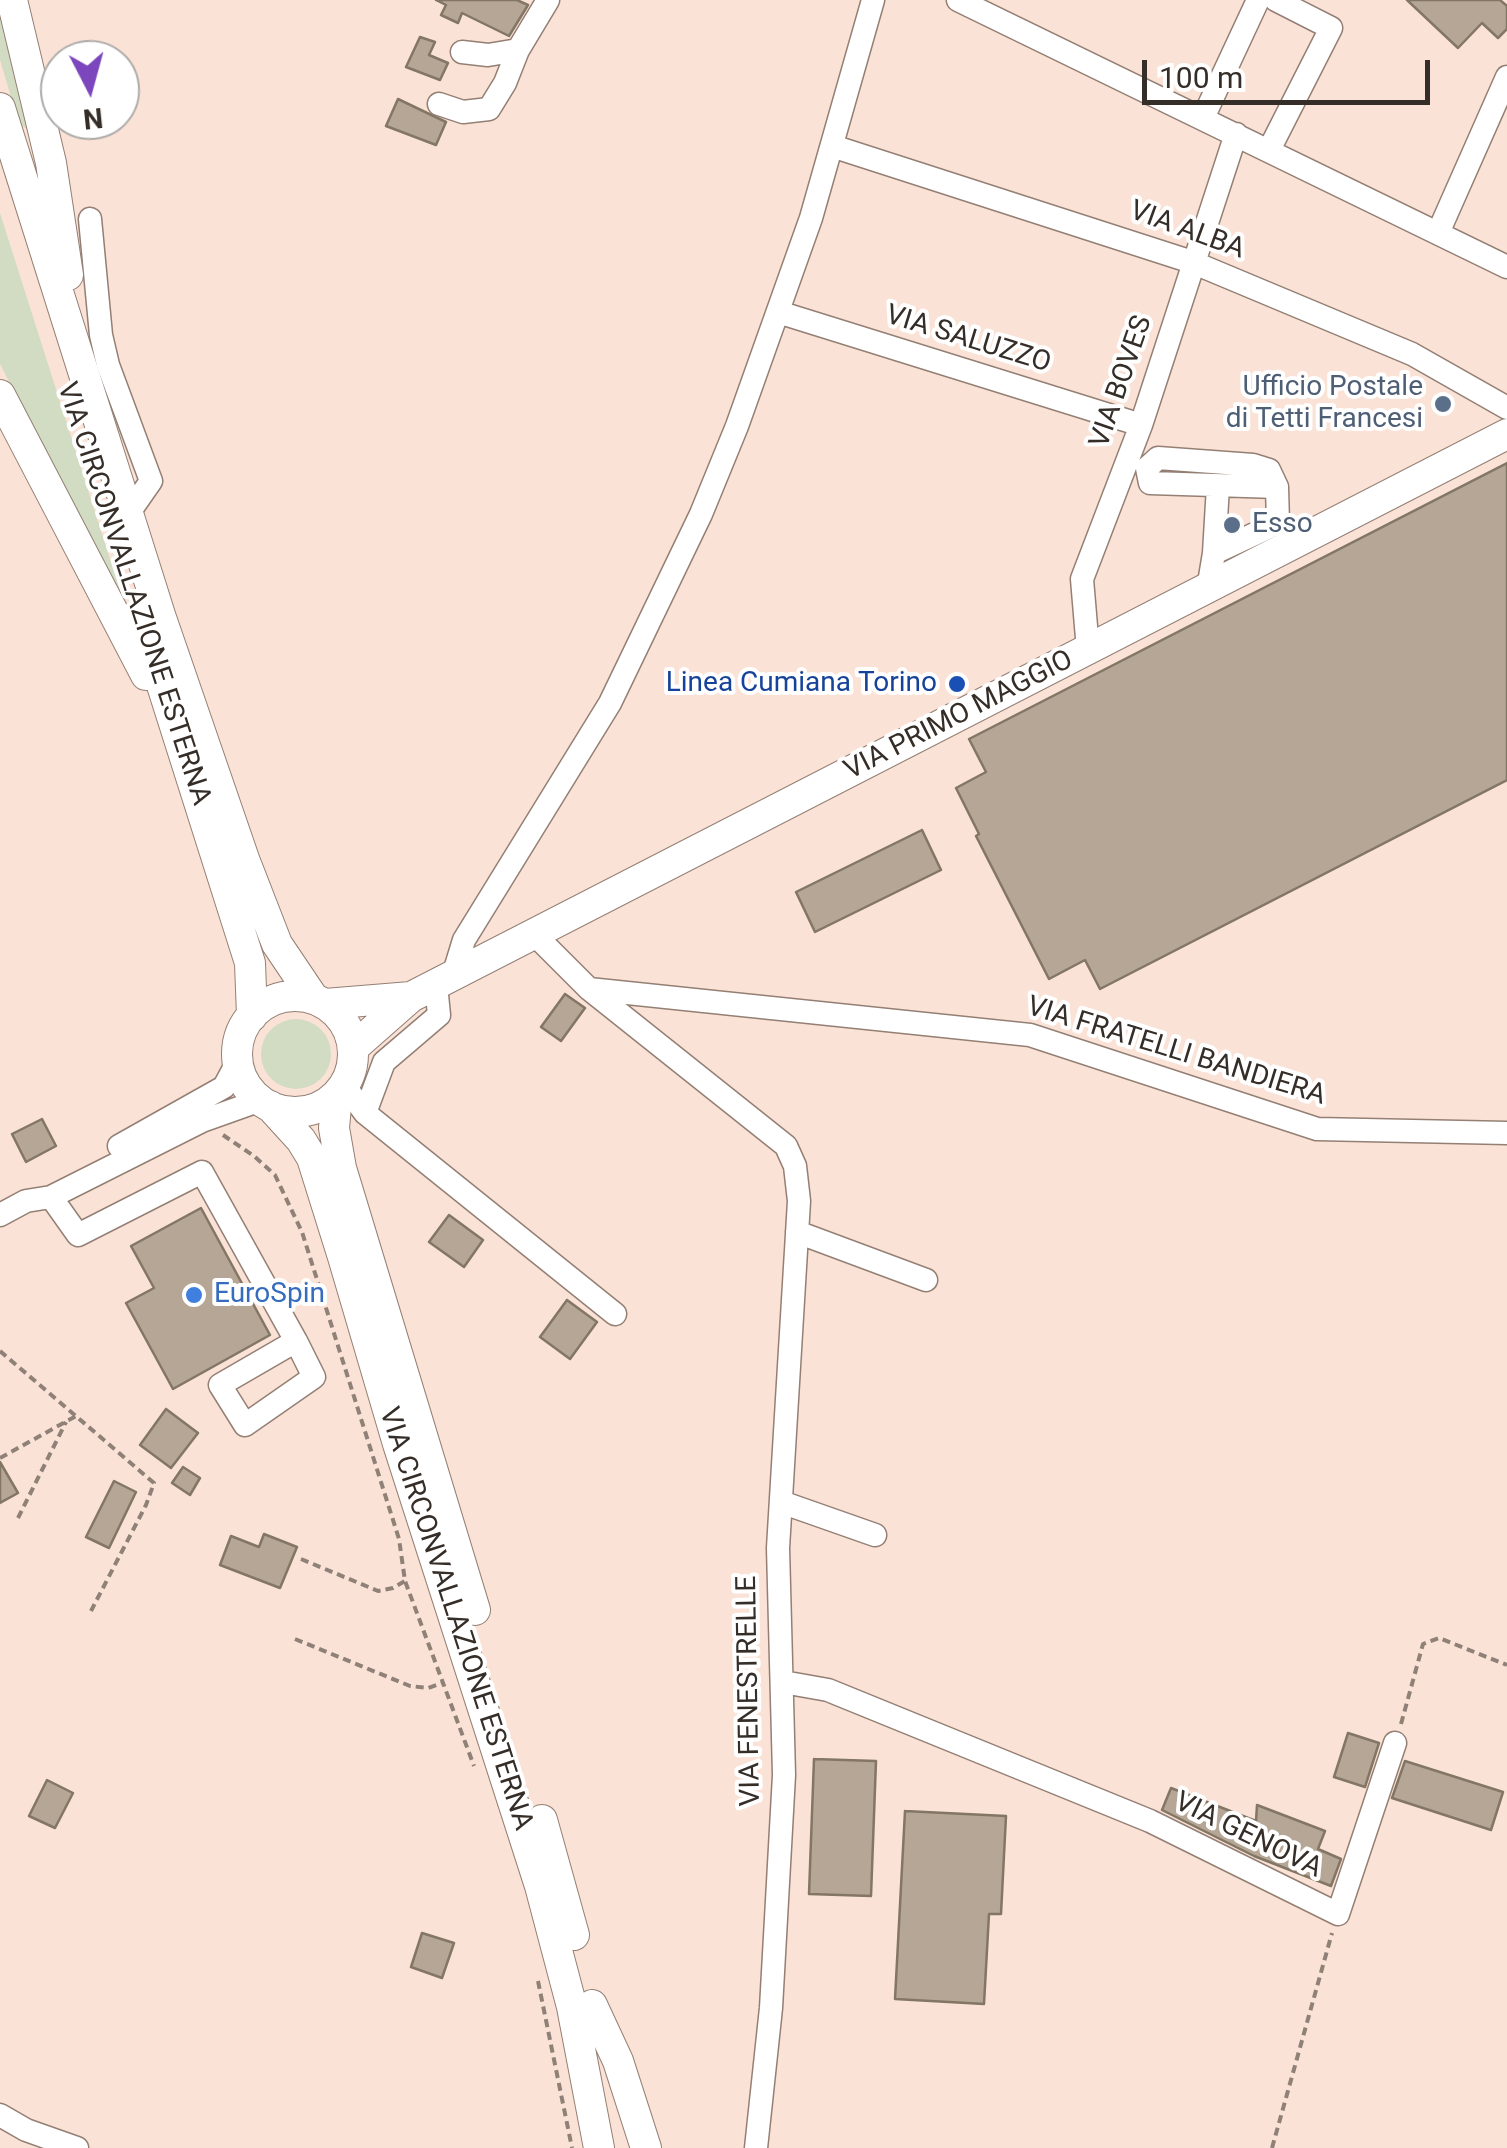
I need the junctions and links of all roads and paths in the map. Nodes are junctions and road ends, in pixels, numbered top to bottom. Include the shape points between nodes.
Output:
1 (12, 0) edge
2 (548, 0) edge
3 (873, 0) edge
4 (958, 0) edge
5 (1258, 0) edge
6 (1276, 0) edge
7 (518, 50) junction
8 (462, 52) dead end
9 (1507, 77) edge
10 (439, 104) dead end
11 (0, 108) edge
12 (1202, 118) junction
13 (1507, 118) edge
14 (1483, 130) junction
15 (1236, 134) junction
16 (832, 146) junction
17 (1269, 150) junction
18 (0, 175) edge
19 (90, 219) dead end
20 (1438, 233) junction
21 (1192, 262) junction
22 (1507, 268) edge
23 (778, 312) junction
24 (82, 372) junction
25 (0, 395) edge
26 (1507, 408) edge
27 (1141, 424) junction
28 (1507, 434) edge
29 (1218, 486) junction
30 (1277, 487) junction
31 (128, 514) junction
32 (1278, 524) junction
33 (1312, 535) junction
34 (1214, 552) junction
35 (1208, 588) junction
36 (1088, 650) junction
37 (182, 712) junction
38 (535, 935) junction
39 (433, 986) junction
40 (589, 990) junction
41 (319, 1002) junction
42 (252, 1016) junction
43 (353, 1048) junction
44 (238, 1061) junction
45 (341, 1090) junction
46 (266, 1103) junction
47 (365, 1113) junction
48 (202, 1121) junction
49 (1507, 1133) edge
50 (51, 1197) junction
51 (26, 1201) junction
52 (0, 1215) edge
53 (797, 1232) junction
54 (926, 1280) dead end
55 (614, 1314) dead end
56 (296, 1341) dead end
57 (0, 1351) edge
58 (78, 1415) junction
59 (66, 1422) junction
60 (0, 1458) edge
61 (781, 1502) junction
62 (18, 1518) dead end
63 (875, 1535) dead end
64 (302, 1559) dead end
65 (406, 1580) junction
66 (91, 1611) dead end
67 (295, 1639) dead end
68 (1507, 1665) edge
69 (783, 1682) junction
70 (442, 1683) junction
71 (1395, 1743) joint
72 (479, 1781) dead end
73 (1338, 1914) junction
74 (536, 1973) dead end
75 (592, 2004) junction
76 (0, 2115) edge
77 (78, 2148) edge
78 (572, 2148) edge
79 (599, 2148) edge
80 (619, 2148) edge
81 (646, 2148) edge
82 (756, 2148) edge
83 (1272, 2148) edge

1 - 24 main road via 51,163
2 - 7 street
3 - 16 street
4 - 12 street
5 - 12 street
6 - 17 street via 1330,28
7 - 8 street
7 - 10 street via 488,109 463,112
9 - 14 street
11 - 24 main road, VIA CIRCONVALLAZIONE ESTERNA
12 - 15 street
13 - 14 street
14 - 20 street
15 - 17 street
15 - 21 street, VIA BOVES
16 - 21 street, VIA ALBA
16 - 23 street
17 - 20 street
18 - 37 main road, VIA CIRCONVALLAZIONE ESTERNA
19 - 31 street, VIA CIRCONVALLAZIONE ESTERNA via 101,335 151,481
20 - 22 street
21 - 26 street, VIA ALBA via 1412,354
21 - 27 street, VIA BOVES
23 - 27 street, VIA SALUZZO
23 - 39 street via 702,514 610,703
24 - 31 main road, VIA CIRCONVALLAZIONE ESTERNA
25 - 37 main road via 123,636
27 - 36 street, VIA BOVES via 1082,579
28 - 33 main road, VIA PRIMO MAGGIO
29 - 30 street
29 - 30 street via 1150,483 1148,468 1158,458 1253,465 1269,470
29 - 34 street
30 - 32 street
31 - 37 main road, VIA CIRCONVALLAZIONE ESTERNA
32 - 33 street
32 - 34 street
33 - 35 main road, VIA PRIMO MAGGIO
34 - 35 street
35 - 36 main road, VIA PRIMO MAGGIO
36 - 38 main road, VIA PRIMO MAGGIO
37 - 41 main road, VIA CIRCONVALLAZIONE ESTERNA via 278,944
37 - 42 main road, VIA CIRCONVALLAZIONE ESTERNA via 250,962
38 - 39 main road, VIA PRIMO MAGGIO
38 - 40 street, VIA FENESTRELLE
39 - 41 main road, VIA PRIMO MAGGIO
39 - 43 main road, VIA PRIMO MAGGIO
39 - 47 street via 439,1015 384,1062
40 - 49 street, VIA FRATELLI BANDIERA via 1030,1035 1317,1130
40 - 53 street, VIA FENESTRELLE via 786,1146 796,1166
41 - 42 main road via 282,998
41 - 43 main road via 346,1026
42 - 44 main road via 242,1030
43 - 45 main road
44 - 46 main road via 244,1080
44 - 51 street via 224,1087 40,1187
45 - 46 main road via 308,1110
45 - 47 street
45 - 75 main road, VIA CIRCONVALLAZIONE ESTERNA via 334,1128 341,1168 560,1880
46 - 48 street
46 - 79 main road, VIA CIRCONVALLAZIONE ESTERNA via 312,1158 540,1886
47 - 55 street
48 - 50 street
48 - 65 path via 254,1156 288,1198 399,1539
50 - 51 street
50 - 56 street via 78,1234 202,1172
51 - 52 street
53 - 54 street
53 - 61 street, VIA FENESTRELLE
57 - 58 path
58 - 59 path
58 - 66 path via 154,1483
59 - 60 path
59 - 62 path
61 - 63 street
61 - 69 street, VIA FENESTRELLE
64 - 65 path via 378,1590
65 - 70 path
67 - 70 path via 410,1686
68 - 71 path via 1439,1638 1423,1644
69 - 73 street, VIA GENOVA via 828,1690 1150,1821
69 - 82 street, VIA FENESTRELLE via 772,1989
70 - 72 path
71 - 73 street, VIA GENOVA
73 - 83 path
74 - 78 path
75 - 80 main road, VIA CIRCONVALLAZIONE ESTERNA
75 - 81 main road
76 - 77 street

